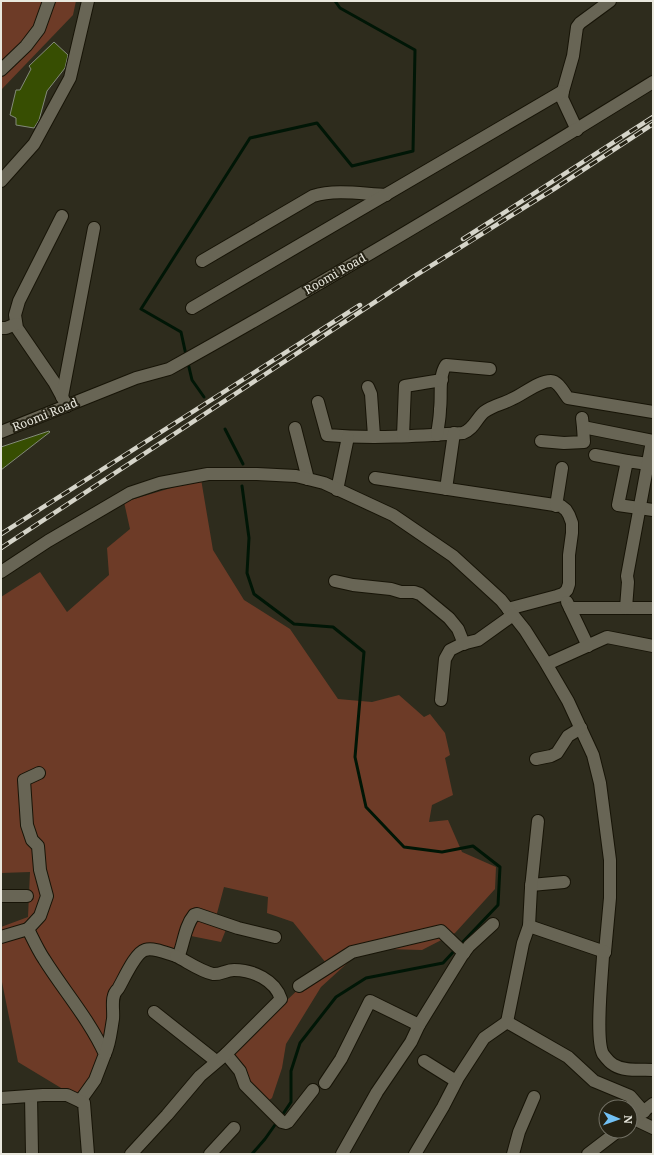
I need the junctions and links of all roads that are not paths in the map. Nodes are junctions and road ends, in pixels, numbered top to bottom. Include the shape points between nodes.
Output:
1 (49, 1) edge
2 (88, 1) edge
3 (610, 1) edge
4 (1, 70) edge
5 (653, 82) edge
6 (563, 91) junction
7 (576, 130) junction
8 (1, 181) edge
9 (386, 195) junction
10 (62, 216) dead end
11 (94, 228) dead end
12 (202, 261) dead end
13 (192, 308) dead end
14 (16, 324) junction
15 (1, 328) edge
16 (490, 369) dead end
17 (442, 380) junction
18 (368, 386) dead end
19 (64, 401) junction
20 (318, 402) dead end
21 (653, 412) edge
22 (295, 428) dead end
23 (1, 432) edge
24 (454, 433) junction
25 (436, 435) junction
26 (374, 436) junction
27 (403, 436) junction
28 (348, 437) junction
29 (541, 441) dead end
30 (653, 441) edge
31 (595, 455) dead end
32 (627, 461) junction
33 (648, 464) junction
34 (562, 468) dead end
35 (375, 478) dead end
36 (308, 479) junction
37 (446, 489) junction
38 (337, 490) junction
39 (556, 506) junction
40 (640, 508) junction
41 (653, 510) edge
42 (1, 572) edge
43 (335, 581) dead end
44 (563, 594) junction
45 (570, 608) junction
46 (626, 608) junction
47 (653, 608) edge
48 (511, 612) junction
49 (464, 644) junction
50 (588, 646) junction
51 (653, 646) edge
52 (547, 664) junction
53 (441, 700) dead end
54 (581, 728) junction
55 (536, 759) dead end
56 (39, 773) dead end
57 (538, 821) dead end
58 (564, 882) dead end
59 (531, 885) junction
60 (1, 896) edge
61 (27, 896) dead end
62 (493, 924) dead end
63 (529, 926) junction
64 (28, 929) junction
65 (1, 937) edge
66 (275, 937) dead end
67 (605, 952) junction
68 (464, 953) junction
69 (176, 956) junction
70 (299, 986) dead end
71 (154, 1012) dead end
72 (507, 1022) junction
73 (419, 1025) junction
74 (105, 1054) junction
75 (221, 1058) junction
76 (424, 1061) dead end
77 (653, 1070) edge
78 (456, 1081) junction
79 (325, 1083) dead end
80 (313, 1090) dead end
81 (31, 1096) junction
82 (534, 1097) dead end
83 (1, 1098) edge
84 (80, 1101) junction
85 (640, 1114) edge
86 (234, 1128) dead end
87 (653, 1128) edge
88 (608, 1139) edge
89 (32, 1154) edge
90 (88, 1154) edge
91 (131, 1154) edge
92 (210, 1154) edge
93 (342, 1154) edge
94 (416, 1154) edge
95 (513, 1154) edge
96 (588, 1154) edge

1 - 4 street via 39,29 26,46
2 - 8 street via 70,78 34,144
3 - 6 street via 577,27 573,56
5 - 7 street, Roomi Road
6 - 7 street via 562,98
6 - 9 street
7 - 19 street, Roomi Road via 349,267 169,369
9 - 12 street via 341,192 313,196
9 - 13 street
10 - 14 street via 19,301 15,315
11 - 19 street
14 - 15 street
14 - 19 street
16 - 17 street via 446,365
17 - 25 street
17 - 27 street via 405,386
18 - 26 street via 371,394
19 - 23 street, Roomi Road
20 - 28 street via 327,435
21 - 24 street via 568,398 557,383 552,381 540,384 484,412 469,431
22 - 36 street
24 - 25 street
24 - 37 street
25 - 27 street
26 - 27 street
26 - 28 street
28 - 38 street
29 - 30 street via 584,442 582,422
30 - 33 street
31 - 32 street
32 - 33 street
32 - 40 street via 618,505
33 - 40 street
34 - 39 street
35 - 37 street
36 - 38 street
36 - 42 street via 257,474 208,474 160,483 130,493
37 - 39 street
38 - 48 street via 392,515 453,556
39 - 44 street via 566,510 572,523 569,584
40 - 41 street
40 - 46 street via 627,576
43 - 49 street via 420,594 450,618
44 - 45 street
44 - 48 street
45 - 46 street
45 - 50 street
46 - 47 street
48 - 49 street via 478,640
48 - 52 street
49 - 53 street via 450,650 445,659
50 - 51 street via 607,637
50 - 52 street
52 - 54 street
54 - 55 street via 568,736 557,753
54 - 67 street via 593,755 600,783 610,860 610,898
56 - 64 street via 24,780 28,825 32,840 38,846 40,870 47,896 40,916
57 - 59 street
58 - 59 street
59 - 63 street
60 - 61 street
62 - 68 street
63 - 67 street
63 - 72 street via 523,943
64 - 65 street
64 - 74 street via 43,958 71,997
66 - 69 street via 197,914 192,918 179,955
67 - 77 street via 600,1011 603,1054 619,1068
68 - 70 street via 441,931 352,952
68 - 73 street
69 - 74 street via 146,949 135,959 113,997 113,1018
69 - 75 street via 213,974 234,970 256,973 281,997 277,1004
71 - 75 street
72 - 78 street via 484,1038
72 - 85 street via 568,1057 594,1081 630,1096
73 - 79 street via 370,1001
73 - 93 street
74 - 84 street via 95,1080
75 - 80 street via 240,1071 245,1085 282,1122 288,1122
75 - 91 street via 200,1076
76 - 78 street
78 - 94 street
81 - 83 street
81 - 84 street via 67,1095
81 - 89 street
82 - 95 street
84 - 90 street via 84,1103
85 - 87 street
86 - 92 street
88 - 96 street

